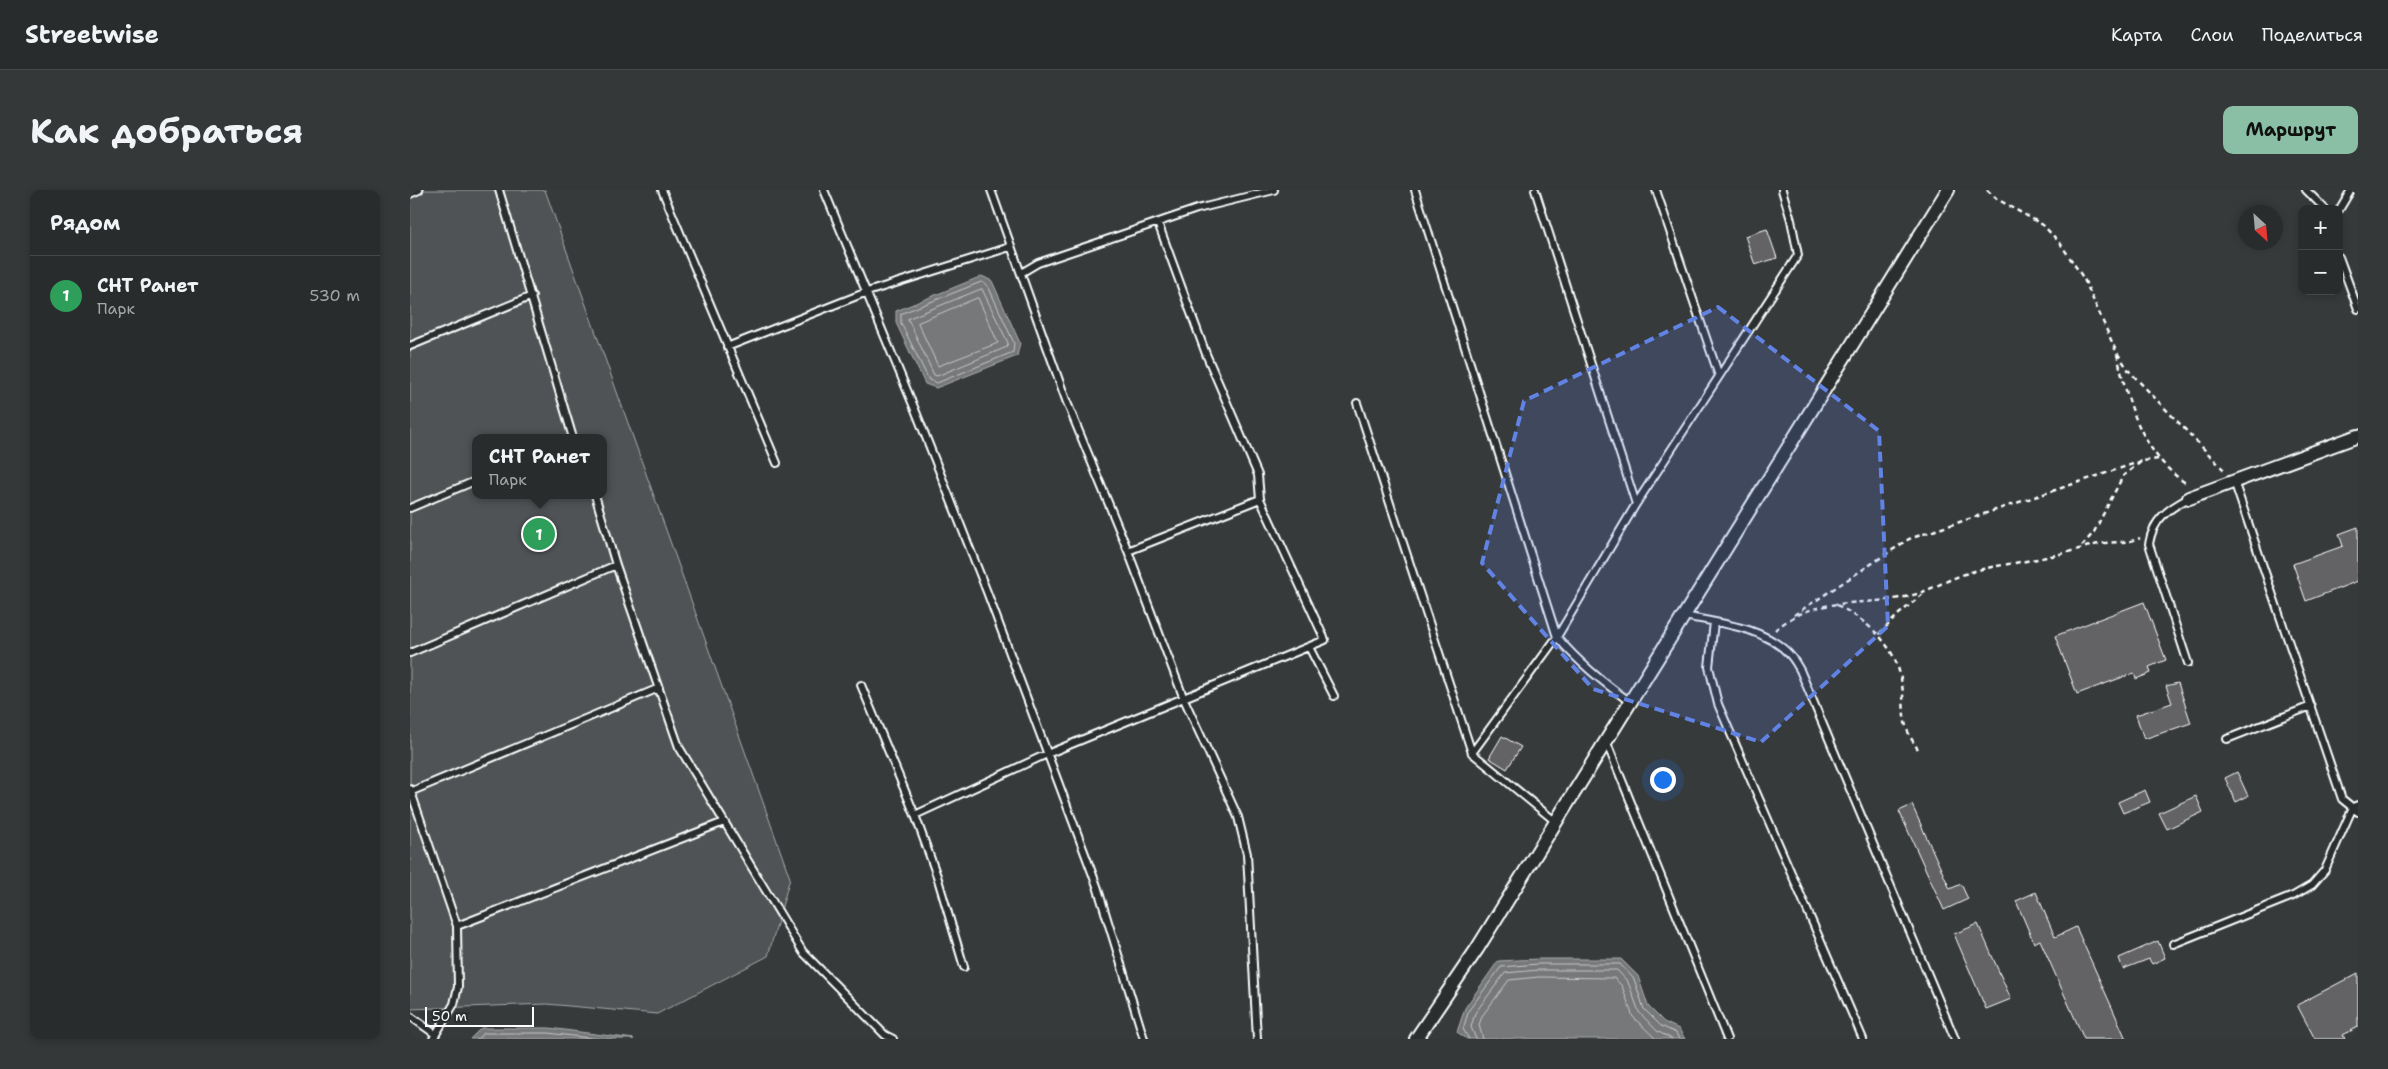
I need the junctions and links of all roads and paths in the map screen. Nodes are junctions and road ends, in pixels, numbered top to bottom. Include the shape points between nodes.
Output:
1 (419, 190) edge
2 (499, 190) edge
3 (662, 190) edge
4 (824, 190) edge
5 (991, 190) edge
6 (1274, 190) edge
7 (1415, 190) edge
8 (1535, 190) edge
9 (1656, 190) edge
10 (1782, 190) edge
11 (1948, 190) edge
12 (1988, 190) edge
13 (2306, 190) edge
14 (2350, 190) edge
15 (410, 194) edge
16 (2321, 205) edge
17 (2342, 205) edge
18 (1158, 223) junction
19 (1010, 247) junction
20 (2343, 268) edge
21 (1020, 273) junction
22 (866, 292) junction
23 (532, 296) junction
24 (2358, 309) edge
25 (410, 346) edge
26 (726, 347) junction
27 (2116, 351) junction
28 (1719, 376) junction
29 (1357, 403) dead end
30 (572, 434) edge
31 (2358, 436) edge
32 (2159, 459) junction
33 (2142, 460) junction
34 (777, 463) dead end
35 (2234, 481) junction
36 (472, 482) edge
37 (2194, 496) junction
38 (596, 499) edge
39 (1260, 499) junction
40 (1636, 504) junction
41 (410, 508) edge
42 (2151, 533) junction
43 (2082, 547) junction
44 (1128, 551) junction
45 (616, 565) junction
46 (1925, 593) junction
47 (1836, 604) junction
48 (1684, 616) junction
49 (1790, 617) junction
50 (1714, 622) junction
51 (1879, 634) junction
52 (1557, 637) junction
53 (1766, 638) junction
54 (1309, 646) junction
55 (410, 653) edge
56 (2188, 663) dead end
57 (862, 685) dead end
58 (659, 688) junction
59 (1334, 696) dead end
60 (1184, 699) junction
61 (1630, 702) junction
62 (2311, 706) junction
63 (2228, 739) dead end
64 (1606, 741) junction
65 (1918, 749) dead end
66 (1472, 753) junction
67 (1047, 754) junction
68 (410, 791) edge
69 (2356, 808) edge
70 (915, 815) junction
71 (724, 822) junction
72 (1556, 822) junction
73 (457, 926) junction
74 (2173, 944) dead end
75 (964, 967) dead end
76 (410, 1016) edge
77 (434, 1036) edge
78 (893, 1039) edge
79 (1144, 1039) edge
80 (1257, 1039) edge
81 (1416, 1039) edge
82 (1728, 1039) edge
83 (1863, 1039) edge
84 (1955, 1039) edge

1 - 15 lane
2 - 23 lane
3 - 26 lane
4 - 22 lane
5 - 19 lane
6 - 18 lane via 1197,209
7 - 52 lane
8 - 40 lane
9 - 28 lane
10 - 28 lane via 1798,255
11 - 48 street
12 - 27 path via 1997,199 2043,225 2060,243 2084,279
13 - 16 lane
14 - 17 lane
18 - 21 lane via 1038,263
18 - 39 lane via 1206,354 1258,475
19 - 21 lane
19 - 22 lane
20 - 24 lane
21 - 44 lane via 1066,400
22 - 26 lane
22 - 67 lane via 987,592
23 - 25 lane
23 - 30 lane
26 - 34 lane
27 - 32 path via 2137,424
27 - 35 path via 2128,371
28 - 40 lane
29 - 66 lane
31 - 35 street
32 - 33 path
32 - 37 path
33 - 43 path via 2123,476 2094,532
33 - 49 path via 1908,539
35 - 37 street
35 - 62 lane
36 - 41 lane
37 - 42 lane via 2168,510
38 - 45 lane
39 - 44 lane
39 - 54 lane via 1325,640
40 - 52 lane
42 - 43 path via 2122,543
42 - 56 lane via 2149,544
43 - 46 path via 1961,575
44 - 60 lane
45 - 55 lane
45 - 58 lane
46 - 47 path
46 - 51 path
47 - 49 path
47 - 51 path
48 - 50 lane
48 - 61 street
49 - 53 path
50 - 53 lane
50 - 83 lane via 1709,667 1718,704
51 - 65 path via 1894,656 1901,680 1902,709 1908,735
52 - 61 lane via 1595,676
52 - 66 lane
53 - 84 lane via 1790,654 1800,670
54 - 59 lane
54 - 60 lane
57 - 70 lane
58 - 68 lane
58 - 71 lane via 679,747
60 - 67 lane
60 - 80 lane via 1238,817 1247,854
61 - 64 street
62 - 63 lane
62 - 69 lane via 2342,799
64 - 72 street
64 - 82 lane
66 - 72 lane
67 - 70 lane
67 - 79 lane via 1097,886
68 - 73 lane
69 - 74 lane via 2325,870 2312,885 2293,896
70 - 75 lane
71 - 73 lane
71 - 78 lane via 803,952 884,1034
72 - 81 street
73 - 77 lane via 458,987 454,1004
76 - 77 lane

